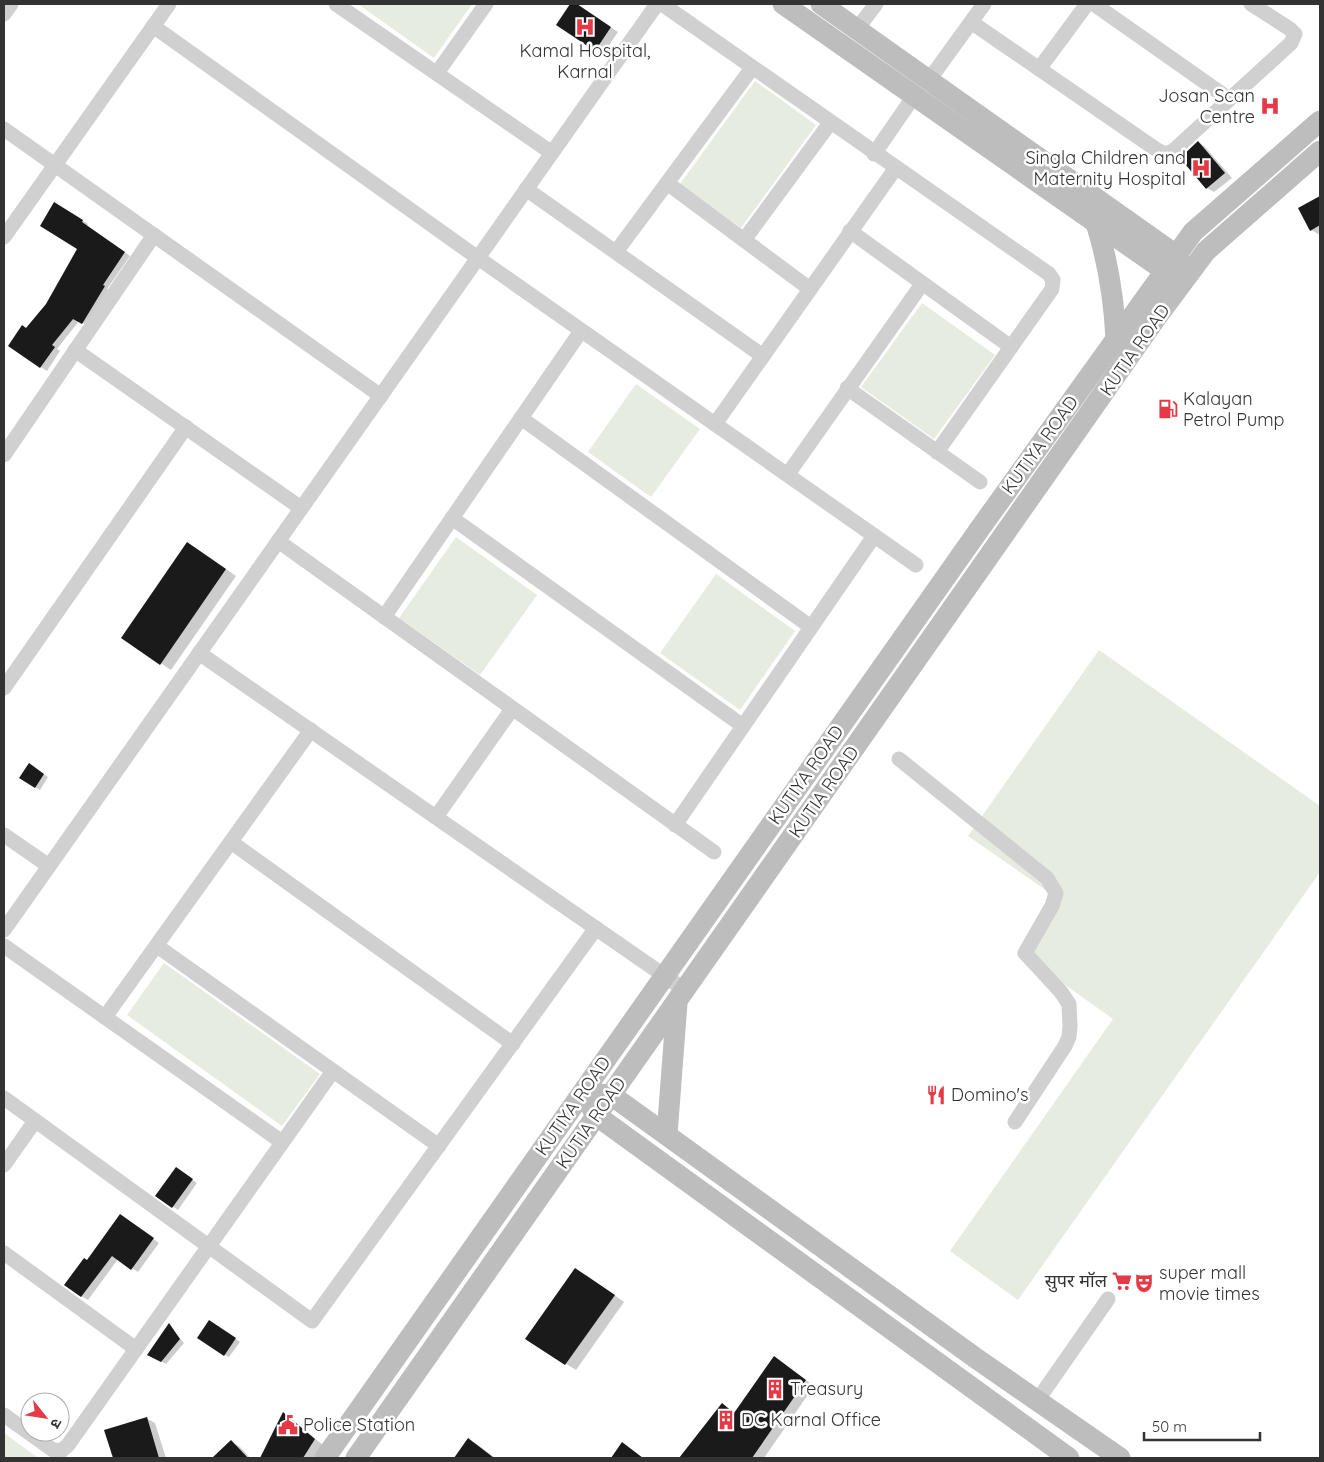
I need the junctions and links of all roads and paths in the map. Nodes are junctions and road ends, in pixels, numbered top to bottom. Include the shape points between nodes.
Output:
1 (11, 4) edge
2 (169, 4) edge
3 (336, 4) edge
4 (486, 4) edge
5 (657, 4) edge
6 (662, 4) edge
7 (783, 4) edge
8 (821, 4) edge
9 (876, 4) edge
10 (984, 4) edge
11 (1087, 4) edge
12 (1094, 4) edge
13 (1251, 4) edge
14 (4, 14) edge
15 (971, 22) junction
16 (154, 26) junction
17 (857, 30) junction
18 (752, 68) junction
19 (1039, 69) junction
20 (437, 73) junction
21 (929, 80) junction
22 (914, 96) junction
23 (1229, 99) junction
24 (1320, 121) edge
25 (830, 123) junction
26 (4, 128) edge
27 (1320, 151) edge
28 (552, 153) junction
29 (874, 154) junction
30 (55, 165) junction
31 (895, 169) junction
32 (667, 183) junction
33 (526, 189) junction
34 (1096, 223) junction
35 (850, 231) junction
36 (154, 235) junction
37 (4, 237) edge
38 (744, 240) junction
39 (616, 252) junction
40 (478, 258) junction
41 (1171, 263) junction
42 (1188, 276) junction
43 (922, 284) junction
44 (810, 289) junction
45 (581, 331) junction
46 (1116, 339) junction
47 (1011, 347) junction
48 (76, 350) junction
49 (763, 356) junction
50 (847, 388) junction
51 (381, 396) junction
52 (521, 418) junction
53 (715, 424) junction
54 (186, 427) junction
55 (937, 452) junction
56 (4, 454) edge
57 (788, 474) junction
58 (980, 482) dead end
59 (301, 508) junction
60 (452, 518) junction
61 (874, 536) junction
62 (278, 541) junction
63 (916, 565) dead end
64 (384, 617) junction
65 (811, 627) junction
66 (199, 653) junction
67 (6, 680) edge
68 (512, 708) junction
69 (743, 726) junction
70 (311, 730) junction
71 (899, 759) dead end
72 (436, 817) junction
73 (675, 825) junction
74 (4, 835) edge
75 (231, 842) junction
76 (714, 852) dead end
77 (48, 866) junction
78 (596, 928) junction
79 (4, 930) edge
80 (4, 946) edge
81 (157, 946) junction
82 (665, 976) junction
83 (681, 996) junction
84 (105, 1018) junction
85 (513, 1044) junction
86 (333, 1071) junction
87 (583, 1092) junction
88 (611, 1095) junction
89 (4, 1098) edge
90 (597, 1116) junction
91 (35, 1121) junction
92 (1015, 1122) dead end
93 (666, 1135) junction
94 (282, 1142) junction
95 (439, 1146) junction
96 (4, 1165) edge
97 (771, 1211) junction
98 (756, 1231) junction
99 (209, 1247) junction
100 (4, 1253) edge
101 (1108, 1299) dead end
102 (136, 1349) junction
103 (1037, 1401) junction
104 (4, 1415) edge
105 (325, 1458) edge
106 (356, 1458) edge
107 (1069, 1458) edge
108 (1120, 1458) edge

1 - 14 street
2 - 16 street
3 - 20 street
4 - 20 street
5 - 28 street
6 - 18 street
7 - 22 street
8 - 17 street
9 - 17 street
10 - 15 street
11 - 19 street
12 - 23 street
13 - 23 street via 1295,34 1291,44
15 - 19 street
15 - 21 street
16 - 30 street
16 - 40 street
17 - 21 street
18 - 25 street
18 - 32 street
19 - 23 street via 1165,154 1173,151
20 - 28 street
21 - 41 street
22 - 29 street
22 - 34 street
24 - 41 street, KUTIYA ROAD via 1193,232
25 - 29 street
25 - 38 street
26 - 30 street
27 - 42 street, KUTIA ROAD via 1206,251
28 - 33 street
29 - 31 street
30 - 36 street
30 - 37 street
31 - 35 street
31 - 47 street via 1049,274 1053,280 1052,289
32 - 38 street
32 - 39 street
33 - 39 street
33 - 40 street
34 - 41 street
34 - 46 street via 1106,253 1114,300
35 - 43 street
35 - 44 street
36 - 48 street
36 - 51 street
38 - 44 street
39 - 49 street
40 - 45 street
40 - 51 street
41 - 42 street
41 - 46 street, KUTIYA ROAD
42 - 83 street, KUTIA ROAD
43 - 47 street
43 - 50 street
44 - 49 street
45 - 52 street
45 - 53 street
46 - 82 street, KUTIYA ROAD
47 - 55 street
48 - 54 street
48 - 56 street
49 - 53 street
50 - 55 street
50 - 57 street
51 - 59 street
52 - 60 street
52 - 65 street
53 - 57 street
54 - 59 street
54 - 67 street
55 - 58 street
57 - 61 street
59 - 62 street
60 - 64 street
60 - 69 street
61 - 63 street
61 - 65 street
62 - 64 street
62 - 66 street
64 - 68 street
65 - 69 street
66 - 70 street
66 - 77 street
68 - 72 street
68 - 73 street
69 - 73 street
70 - 72 street
70 - 75 street
71 - 92 street via 1047,878 1056,893 1025,953 1069,1004 1069,1037
72 - 78 street
73 - 76 street
74 - 77 street
75 - 81 street
75 - 85 street
77 - 79 street
78 - 82 street
78 - 85 street
80 - 84 street
81 - 84 street
81 - 86 street
82 - 83 street
82 - 87 street, KUTIYA ROAD
83 - 88 street, KUTIA ROAD
83 - 93 street
84 - 94 street
85 - 95 street
86 - 94 street
86 - 95 street
87 - 88 street
87 - 90 street
87 - 105 street, KUTIYA ROAD
88 - 90 street, KUTIA ROAD
88 - 93 street
89 - 91 street
90 - 98 street
90 - 106 street, KUTIA ROAD
91 - 96 street
91 - 99 street
93 - 97 street
94 - 99 street
95 - 99 street via 312,1321
97 - 98 street
97 - 103 street
98 - 107 street
99 - 102 street
100 - 102 street
101 - 103 street
102 - 104 street via 61,1451 53,1450
103 - 108 street

